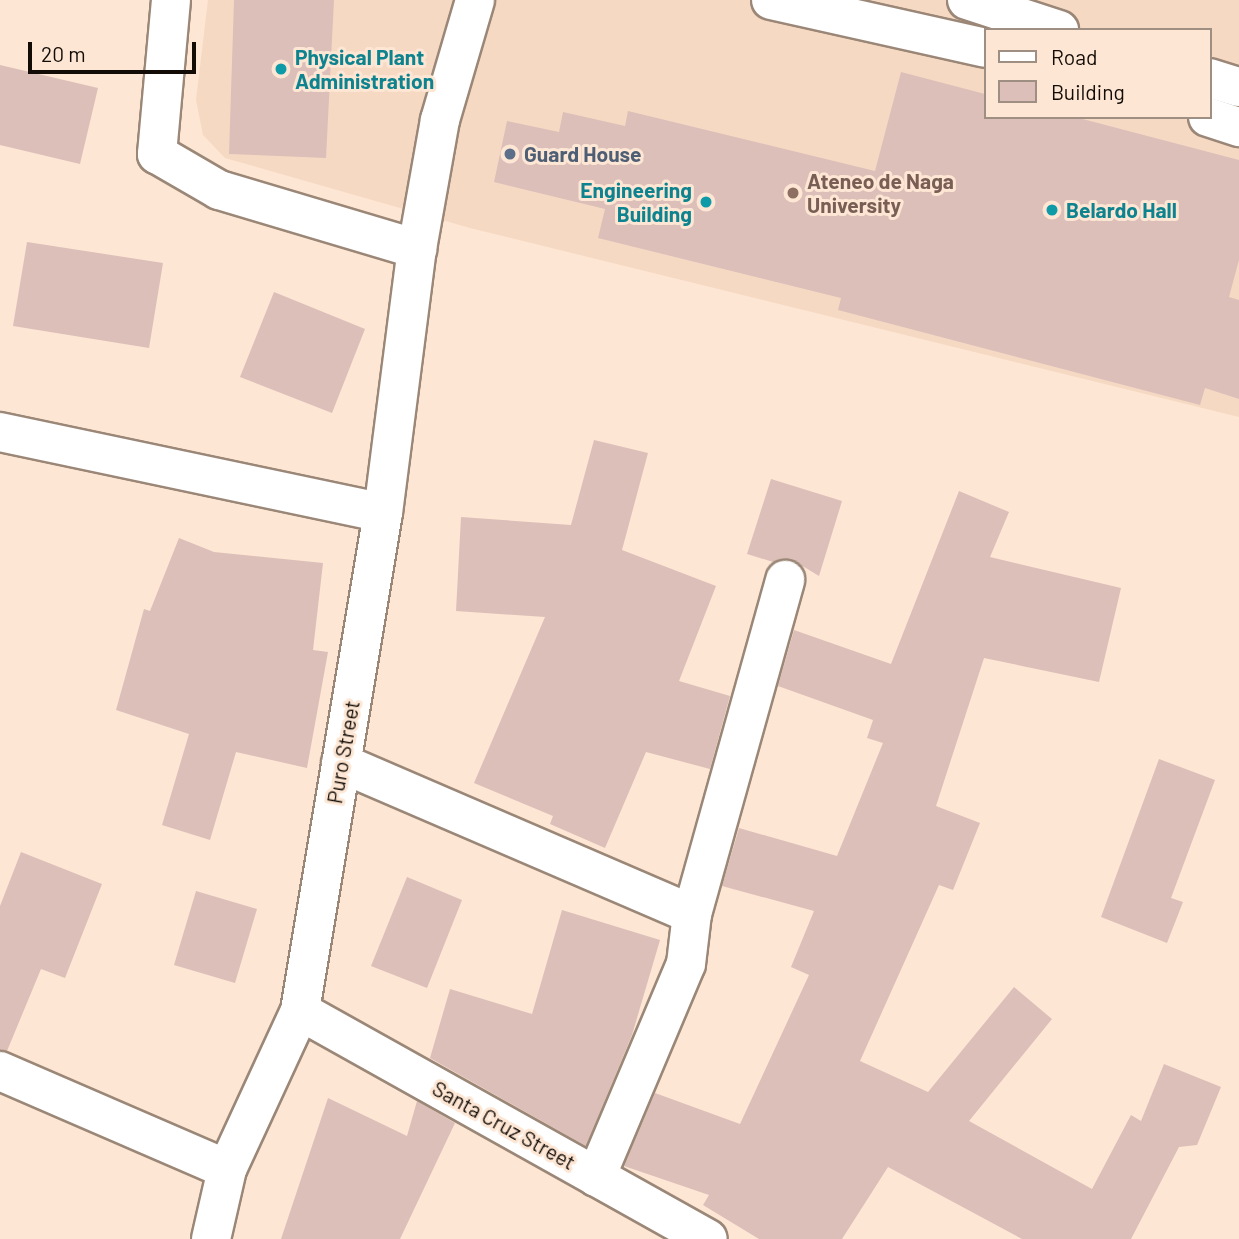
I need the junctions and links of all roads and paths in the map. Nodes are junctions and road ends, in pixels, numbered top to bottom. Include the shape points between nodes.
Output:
1 (171, 0) edge
2 (475, 0) edge
3 (771, 0) edge
4 (967, 0) edge
5 (902, 15) edge
6 (1053, 28) edge
7 (984, 48) edge
8 (1211, 79) edge
9 (1239, 87) edge
10 (1211, 118) edge
11 (1239, 127) edge
12 (417, 249) junction
13 (0, 432) edge
14 (383, 513) junction
15 (785, 580) dead end
16 (341, 763) junction
17 (692, 914) junction
18 (300, 1010) junction
19 (0, 1071) edge
20 (227, 1169) junction
21 (596, 1177) junction
22 (211, 1239) edge
23 (708, 1239) edge

1 - 12 street via 158,154 219,190
2 - 12 street, Puro Street via 440,120
3 - 5 street
4 - 6 street
5 - 7 street
8 - 9 street
10 - 11 street
12 - 14 street, Puro Street
13 - 14 street
14 - 16 street, Puro Street
15 - 17 street
16 - 17 street
16 - 18 street, Puro Street
17 - 21 street via 686,964
18 - 20 street, Puro Street
18 - 21 street, Santa Cruz Street
19 - 20 street
20 - 22 street, Puro Street
21 - 23 street, Santa Cruz Street

